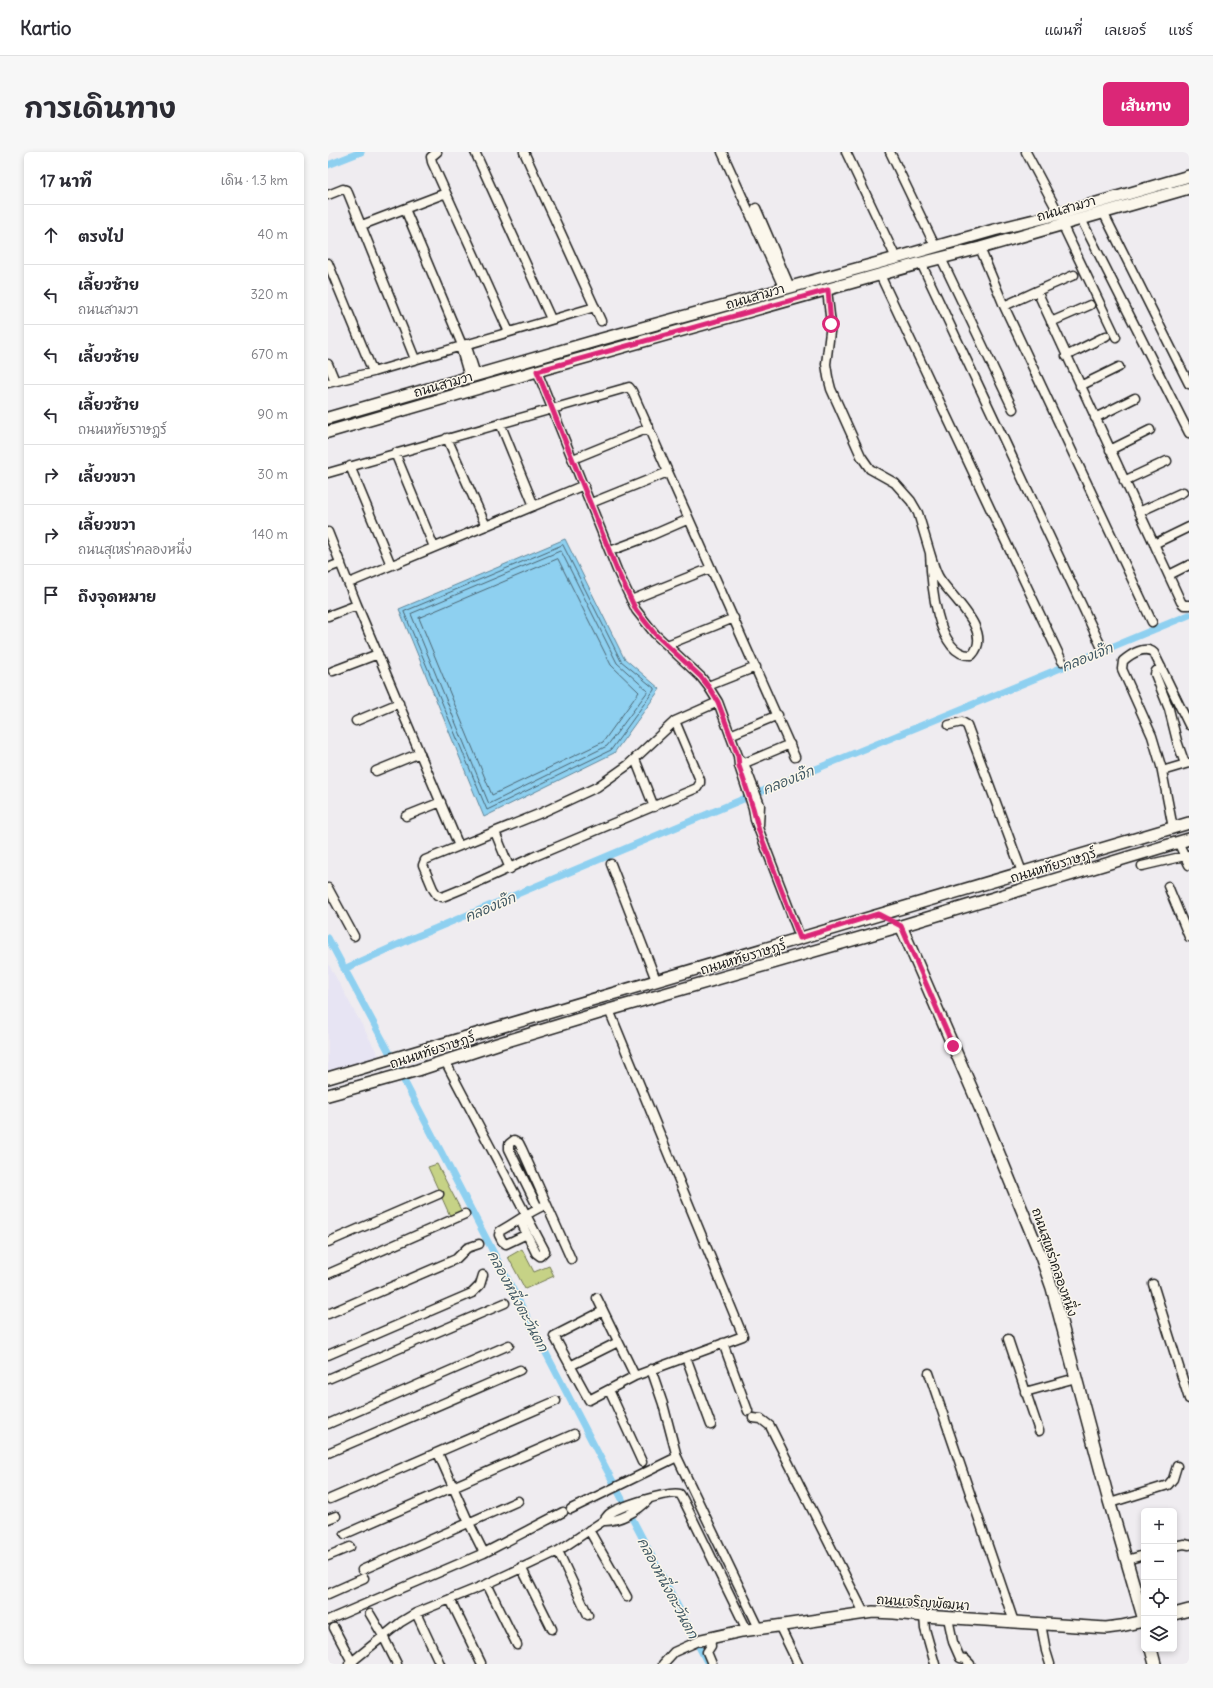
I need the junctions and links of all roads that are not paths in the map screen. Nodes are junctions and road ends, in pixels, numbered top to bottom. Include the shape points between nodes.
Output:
1 (437, 152) edge
2 (475, 152) edge
3 (524, 152) edge
4 (722, 152) edge
5 (846, 152) edge
6 (890, 152) edge
7 (1026, 152) edge
8 (1189, 176) edge
9 (1189, 188) edge
10 (446, 193) junction
11 (328, 195) edge
12 (756, 208) dead end
13 (405, 209) junction
14 (1103, 212) junction
15 (1060, 219) junction
16 (1081, 219) junction
17 (362, 225) junction
18 (935, 246) junction
19 (980, 248) junction
20 (896, 258) junction
21 (941, 258) junction
22 (328, 262) edge
23 (921, 263) junction
24 (880, 275) junction
25 (1074, 275) dead end
26 (787, 288) junction
27 (828, 290) junction
28 (1037, 291) junction
29 (730, 303) junction
30 (1090, 305) dead end
31 (1004, 306) junction
32 (595, 307) junction
33 (734, 316) junction
34 (551, 319) junction
35 (601, 321) dead end
36 (1051, 322) junction
37 (509, 332) junction
38 (1106, 336) dead end
39 (1116, 337) dead end
40 (463, 345) junction
41 (1066, 356) junction
42 (415, 359) junction
43 (328, 364) edge
44 (1119, 367) dead end
45 (537, 371) junction
46 (373, 372) junction
47 (472, 376) junction
48 (332, 382) edge
49 (1189, 384) edge
50 (1080, 386) junction
51 (1135, 398) dead end
52 (360, 409) junction
53 (553, 409) junction
54 (1013, 409) dead end
55 (328, 418) edge
56 (1095, 418) junction
57 (364, 422) junction
58 (500, 423) junction
59 (649, 428) junction
60 (1150, 430) dead end
61 (328, 432) edge
62 (1189, 433) edge
63 (447, 438) junction
64 (1110, 450) junction
65 (395, 453) junction
66 (573, 459) junction
67 (1167, 461) dead end
68 (350, 466) junction
69 (668, 472) junction
70 (328, 473) edge
71 (1124, 481) junction
72 (584, 485) junction
73 (1183, 492) dead end
74 (592, 503) junction
75 (534, 506) junction
76 (1139, 512) junction
77 (689, 519) junction
78 (486, 526) junction
79 (1189, 527) edge
80 (328, 532) edge
81 (1154, 544) junction
82 (434, 547) junction
83 (610, 551) junction
84 (930, 553) junction
85 (341, 563) junction
86 (391, 565) junction
87 (1189, 565) edge
88 (328, 568) edge
89 (711, 568) junction
90 (1169, 575) junction
91 (349, 583) junction
92 (631, 600) junction
93 (357, 604) junction
94 (1189, 605) edge
95 (328, 616) edge
96 (734, 618) junction
97 (1152, 622) dead end
98 (668, 645) junction
99 (1101, 646) dead end
100 (378, 654) junction
101 (1062, 660) dead end
102 (756, 667) junction
103 (1161, 667) junction
104 (333, 671) dead end
105 (708, 686) junction
106 (718, 702) junction
107 (399, 703) junction
108 (778, 715) junction
109 (356, 721) dead end
110 (675, 721) junction
111 (949, 725) dead end
112 (1189, 725) edge
113 (730, 735) junction
114 (790, 744) junction
115 (420, 753) junction
116 (795, 757) dead end
117 (635, 759) junction
118 (1187, 764) edge
119 (742, 765) junction
120 (376, 771) dead end
121 (1162, 771) junction
122 (440, 802) junction
123 (654, 807) junction
124 (406, 816) dead end
125 (1189, 823) edge
126 (1173, 828) junction
127 (495, 832) junction
128 (1184, 840) edge
129 (459, 846) junction
130 (1187, 856) edge
131 (611, 864) dead end
132 (1189, 865) edge
133 (1142, 866) dead end
134 (510, 869) junction
135 (1022, 872) junction
136 (1168, 886) dead end
137 (328, 888) edge
138 (911, 904) junction
139 (878, 914) junction
140 (901, 926) junction
141 (354, 936) dead end
142 (1189, 937) edge
143 (800, 938) junction
144 (656, 980) junction
145 (609, 1010) junction
146 (444, 1061) junction
147 (328, 1078) edge
148 (328, 1096) edge
149 (439, 1194) dead end
150 (547, 1204) junction
151 (538, 1208) junction
152 (465, 1214) dead end
153 (523, 1217) junction
154 (527, 1234) junction
155 (328, 1242) edge
156 (479, 1244) dead end
157 (571, 1259) dead end
158 (328, 1274) edge
159 (482, 1275) dead end
160 (1153, 1284) dead end
161 (597, 1298) dead end
162 (505, 1303) dead end
163 (603, 1311) junction
164 (328, 1314) edge
165 (1008, 1339) dead end
166 (618, 1342) junction
167 (723, 1343) junction
168 (509, 1345) dead end
169 (328, 1356) edge
170 (686, 1357) junction
171 (570, 1366) junction
172 (651, 1369) junction
173 (520, 1370) dead end
174 (929, 1373) dead end
175 (635, 1376) junction
176 (1076, 1378) junction
177 (328, 1379) edge
178 (609, 1390) junction
179 (1025, 1392) junction
180 (1189, 1399) edge
181 (556, 1401) dead end
182 (328, 1424) edge
183 (711, 1425) dead end
184 (1039, 1431) dead end
185 (574, 1434) dead end
186 (328, 1453) edge
187 (438, 1453) junction
188 (677, 1457) junction
189 (642, 1462) dead end
190 (1177, 1466) dead end
191 (453, 1488) junction
192 (330, 1499) dead end
193 (518, 1501) dead end
194 (1110, 1503) junction
195 (571, 1509) dead end
196 (563, 1512) dead end
197 (336, 1516) dead end
198 (328, 1519) edge
199 (469, 1523) junction
200 (589, 1530) junction
201 (345, 1534) dead end
202 (1177, 1545) edge
203 (1189, 1546) edge
204 (350, 1547) dead end
205 (558, 1551) junction
206 (484, 1553) junction
207 (328, 1556) edge
208 (1141, 1556) edge
209 (1127, 1560) junction
210 (521, 1567) junction
211 (487, 1584) junction
212 (328, 1594) edge
213 (627, 1597) dead end
214 (450, 1599) junction
215 (1189, 1610) edge
216 (416, 1613) junction
217 (864, 1613) junction
218 (1177, 1613) edge
219 (370, 1614) dead end
220 (588, 1615) dead end
221 (924, 1616) junction
222 (1143, 1616) edge
223 (948, 1618) junction
224 (328, 1620) edge
225 (1014, 1622) junction
226 (1141, 1622) edge
227 (1041, 1624) junction
228 (779, 1625) junction
229 (334, 1628) dead end
230 (759, 1628) junction
231 (552, 1629) dead end
232 (747, 1630) junction
233 (383, 1636) junction
234 (706, 1638) junction
235 (516, 1645) dead end
236 (1152, 1652) edge
237 (960, 1661) edge
238 (351, 1663) edge
239 (481, 1663) dead end
240 (397, 1664) edge
241 (440, 1664) edge
242 (663, 1664) edge
243 (712, 1664) edge
244 (798, 1664) edge
245 (935, 1664) edge
246 (970, 1664) edge
247 (1050, 1664) edge
248 (1155, 1664) edge

1 - 10 street via 431,157 432,162
2 - 34 street
3 - 32 street
4 - 26 street
5 - 20 street
6 - 18 street
7 - 15 street
8 - 15 main road, ถนนสามวา
9 - 14 main road, ถนนสามวา
10 - 13 street
10 - 37 street
11 - 17 street via 346,190
12 - 26 street
13 - 17 street
13 - 40 street
14 - 16 main road, ถนนสามวา
14 - 49 street
15 - 16 main road, ถนนสามวา
15 - 18 main road, ถนนสามวา via 994,230
15 - 19 main road, ถนนสามวา
15 - 39 street
16 - 62 street
17 - 42 street
18 - 20 main road, ถนนสามวา
19 - 21 main road, ถนนสามวา
19 - 31 street
20 - 26 main road, ถนนสามวา
21 - 23 main road, ถนนสามวา
21 - 54 street
22 - 46 street
23 - 24 main road, ถนนสามวา
23 - 99 street
24 - 27 main road, ถนนสามวา
24 - 101 street
25 - 28 street
26 - 29 main road, ถนนสามวา
27 - 33 main road, ถนนสามวา
27 - 84 street via 831,324 826,364 832,389 860,456 870,469 901,489 914,507
28 - 31 street
28 - 36 street
29 - 33 main road
29 - 47 main road, ถนนสามวา
30 - 36 street
31 - 97 street
32 - 34 street
32 - 35 street
33 - 45 main road, ถนนสามวา
34 - 37 street
36 - 41 street
37 - 40 street
38 - 41 street
40 - 42 street
40 - 47 street
41 - 50 street
42 - 46 street
43 - 48 street
44 - 50 street
45 - 53 street
45 - 57 main road, ถนนสามวา
46 - 48 street
47 - 52 main road, ถนนสามวา
50 - 56 street
51 - 56 street
52 - 55 main road, ถนนสามวา
52 - 57 main road
53 - 58 street
53 - 59 street via 629,388
53 - 66 street
56 - 64 street
57 - 61 main road, ถนนสามวา
58 - 63 street
58 - 75 street
59 - 66 street
59 - 69 street
60 - 64 street
63 - 65 street
63 - 78 street
64 - 71 street
65 - 68 street
65 - 82 street
66 - 72 street
67 - 71 street
68 - 70 street
68 - 86 street
69 - 74 street
69 - 77 street
71 - 76 street
72 - 74 street
72 - 75 street
73 - 76 street
74 - 83 street
75 - 78 street
76 - 81 street
77 - 83 street
77 - 89 street
78 - 82 street
79 - 81 street
80 - 85 street
81 - 90 street
82 - 86 street
83 - 92 street
84 - 84 street via 931,579 940,624 952,648 964,656 972,655 978,644 974,625 940,579
85 - 88 street
85 - 91 street
86 - 91 street
87 - 90 street
89 - 92 street
89 - 96 street
90 - 94 street via 1181,602
91 - 93 street
92 - 98 street via 644,622
93 - 95 street
93 - 100 street
96 - 98 street
96 - 102 street
98 - 105 street
100 - 104 street
100 - 107 street
102 - 105 street
102 - 108 street
103 - 112 street
103 - 118 street via 1155,674
103 - 121 street via 1154,654 1146,650 1128,656 1122,664 1152,736
105 - 106 street
106 - 110 street
106 - 113 street
107 - 109 street
107 - 115 street
108 - 113 street
108 - 114 street
110 - 117 street
110 - 123 street via 700,783 697,788
111 - 135 street via 962,722 967,725
113 - 119 street
114 - 116 street
114 - 119 street
115 - 120 street
115 - 122 street
117 - 123 street
117 - 127 street via 597,787
118 - 121 street
119 - 143 street via 757,806 759,831
121 - 126 street
122 - 124 street
122 - 129 street
123 - 134 street
125 - 126 main road, ถนนหทัยราษฎร์
126 - 135 main road, ถนนหทัยราษฎร์
127 - 129 street
127 - 134 street
128 - 130 street
128 - 140 main road, ถนนหทัยราษฎร์
129 - 134 street via 423,863 433,889 439,897
130 - 132 street
130 - 133 street
131 - 144 street
135 - 138 main road, ถนนหทัยราษฎร์
136 - 142 street
137 - 141 street
138 - 139 main road, ถนนหทัยราษฎร์
138 - 140 main road
139 - 140 main road
139 - 143 main road, ถนนหทัยราษฎร์
140 - 145 main road, ถนนหทัยราษฎร์
140 - 176 main road, ถนนสุเหร่าคลองหนึ่ง via 1027,1220 1052,1288
143 - 144 main road, ถนนหทัยราษฎร์
144 - 147 main road, ถนนหทัยราษฎร์
145 - 146 main road, ถนนหทัยราษฎร์
145 - 167 street via 743,1336
146 - 148 main road, ถนนหทัยราษฎร์
146 - 153 street
149 - 155 street
150 - 151 street
150 - 151 street via 519,1143 514,1140 509,1144 509,1150
150 - 157 street
151 - 153 street
152 - 158 street
153 - 154 street
153 - 154 street via 500,1231 499,1235 502,1242 508,1243
153 - 154 street via 545,1253 540,1256 536,1254
156 - 164 street via 467,1248 456,1259
159 - 169 street via 480,1285 472,1293
160 - 180 street
161 - 163 street
162 - 177 street
163 - 166 street
163 - 171 street via 554,1336
165 - 179 street
166 - 171 street
166 - 175 street
167 - 170 street
167 - 217 street via 750,1415 761,1418 770,1426
168 - 182 street
170 - 172 street
170 - 183 street
171 - 178 street via 589,1400
172 - 175 street
172 - 188 street
173 - 186 street
174 - 225 street
175 - 178 street
176 - 179 street
176 - 194 main road, ถนนสุเหร่าคลองหนึ่ง
178 - 189 street
179 - 184 street
181 - 187 street
185 - 191 street
187 - 191 street
187 - 192 street
188 - 195 street
188 - 230 street
190 - 194 street via 1172,1482 1168,1485
191 - 199 street
191 - 201 street
193 - 199 street
194 - 209 main road, ถนนสุเหร่าคลองหนึ่ง
196 - 206 street
197 - 198 street
199 - 206 street
199 - 212 street via 363,1574
200 - 205 street
200 - 213 street
200 - 232 street via 648,1500 671,1493 680,1494
202 - 203 street
204 - 207 street
205 - 210 street
205 - 220 street
206 - 224 street
208 - 209 street
209 - 222 main road, ถนนสุเหร่าคลองหนึ่ง
210 - 211 street
210 - 231 street
211 - 214 street
211 - 235 street
214 - 216 street
214 - 239 street
215 - 218 main road
216 - 233 street
216 - 241 street
217 - 221 main road, ถนนเจริญพัฒนา
217 - 228 main road, ถนนเจริญพัฒนา
219 - 233 street
221 - 223 main road, ถนนเจริญพัฒนา
221 - 245 street
223 - 225 main road, ถนนเจริญพัฒนา
223 - 237 street
225 - 227 main road, ถนนเจริญพัฒนา
226 - 227 main road, ถนนเจริญพัฒนา via 1113,1628
227 - 247 street
228 - 230 main road, ถนนเจริญพัฒนา
228 - 244 street
229 - 238 street
230 - 232 main road, ถนนเจริญพัฒนา
232 - 234 main road, ถนนเจริญพัฒนา
233 - 238 street
233 - 240 street
234 - 242 street via 674,1652
234 - 243 street via 711,1646 707,1652
236 - 248 main road
237 - 246 street via 965,1659

